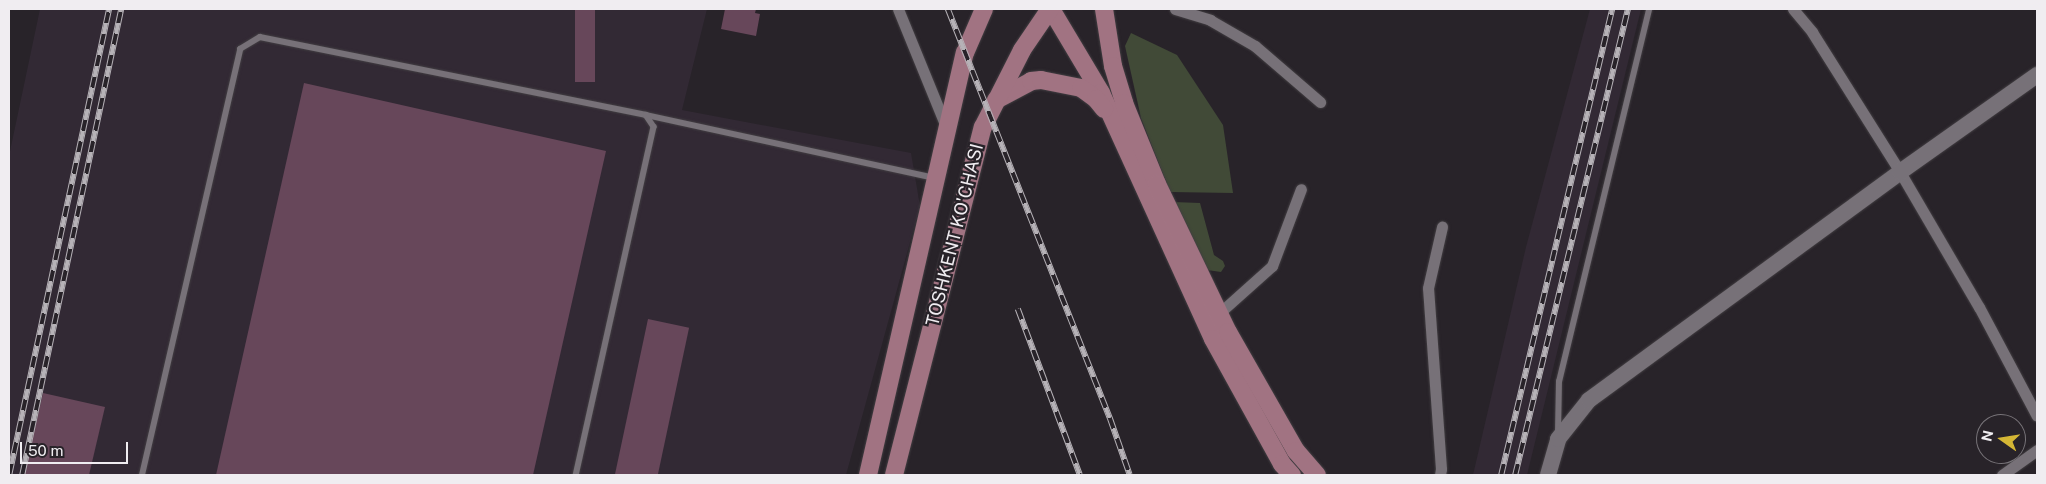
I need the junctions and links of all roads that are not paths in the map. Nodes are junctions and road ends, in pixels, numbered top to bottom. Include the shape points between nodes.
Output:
1 (898, 9) edge
2 (984, 9) edge
3 (1050, 9) edge
4 (1104, 9) edge
5 (1175, 9) edge
6 (1649, 9) edge
7 (1793, 9) edge
8 (2037, 75) edge
9 (996, 100) junction
10 (1320, 102) dead end
11 (646, 115) junction
12 (1113, 118) junction
13 (947, 130) junction
14 (1900, 172) junction
15 (938, 178) junction
16 (1302, 190) dead end
17 (1442, 228) dead end
18 (1212, 318) junction
19 (2037, 416) edge
20 (1558, 439) junction
21 (2037, 450) edge
22 (142, 475) edge
23 (576, 475) edge
24 (868, 475) edge
25 (894, 475) edge
26 (1292, 475) edge
27 (1317, 475) edge
28 (1440, 475) edge
29 (1548, 475) edge
30 (2002, 475) edge

1 - 13 street
2 - 13 main road, TOSHKENT KO'CHASI via 965,53
3 - 9 main road, TOSHKENT KO'CHASI via 1022,50
3 - 12 main road
4 - 18 main road via 1113,66 1124,103
5 - 10 street via 1210,20 1255,46
6 - 20 lane via 1559,382
7 - 14 street via 1812,32
8 - 14 street
9 - 12 main road via 1031,81 1054,81 1081,88
9 - 25 main road, TOSHKENT KO'CHASI via 983,127
11 - 15 lane
11 - 22 lane via 260,37 240,49
11 - 23 lane via 654,127
12 - 18 main road
13 - 15 main road, TOSHKENT KO'CHASI
14 - 19 street via 1980,307
14 - 20 street via 1589,400
15 - 24 main road, TOSHKENT KO'CHASI
16 - 18 street via 1272,266
17 - 28 street via 1428,288
18 - 26 main road via 1282,464
18 - 27 main road via 1296,451
20 - 29 street
21 - 30 street

